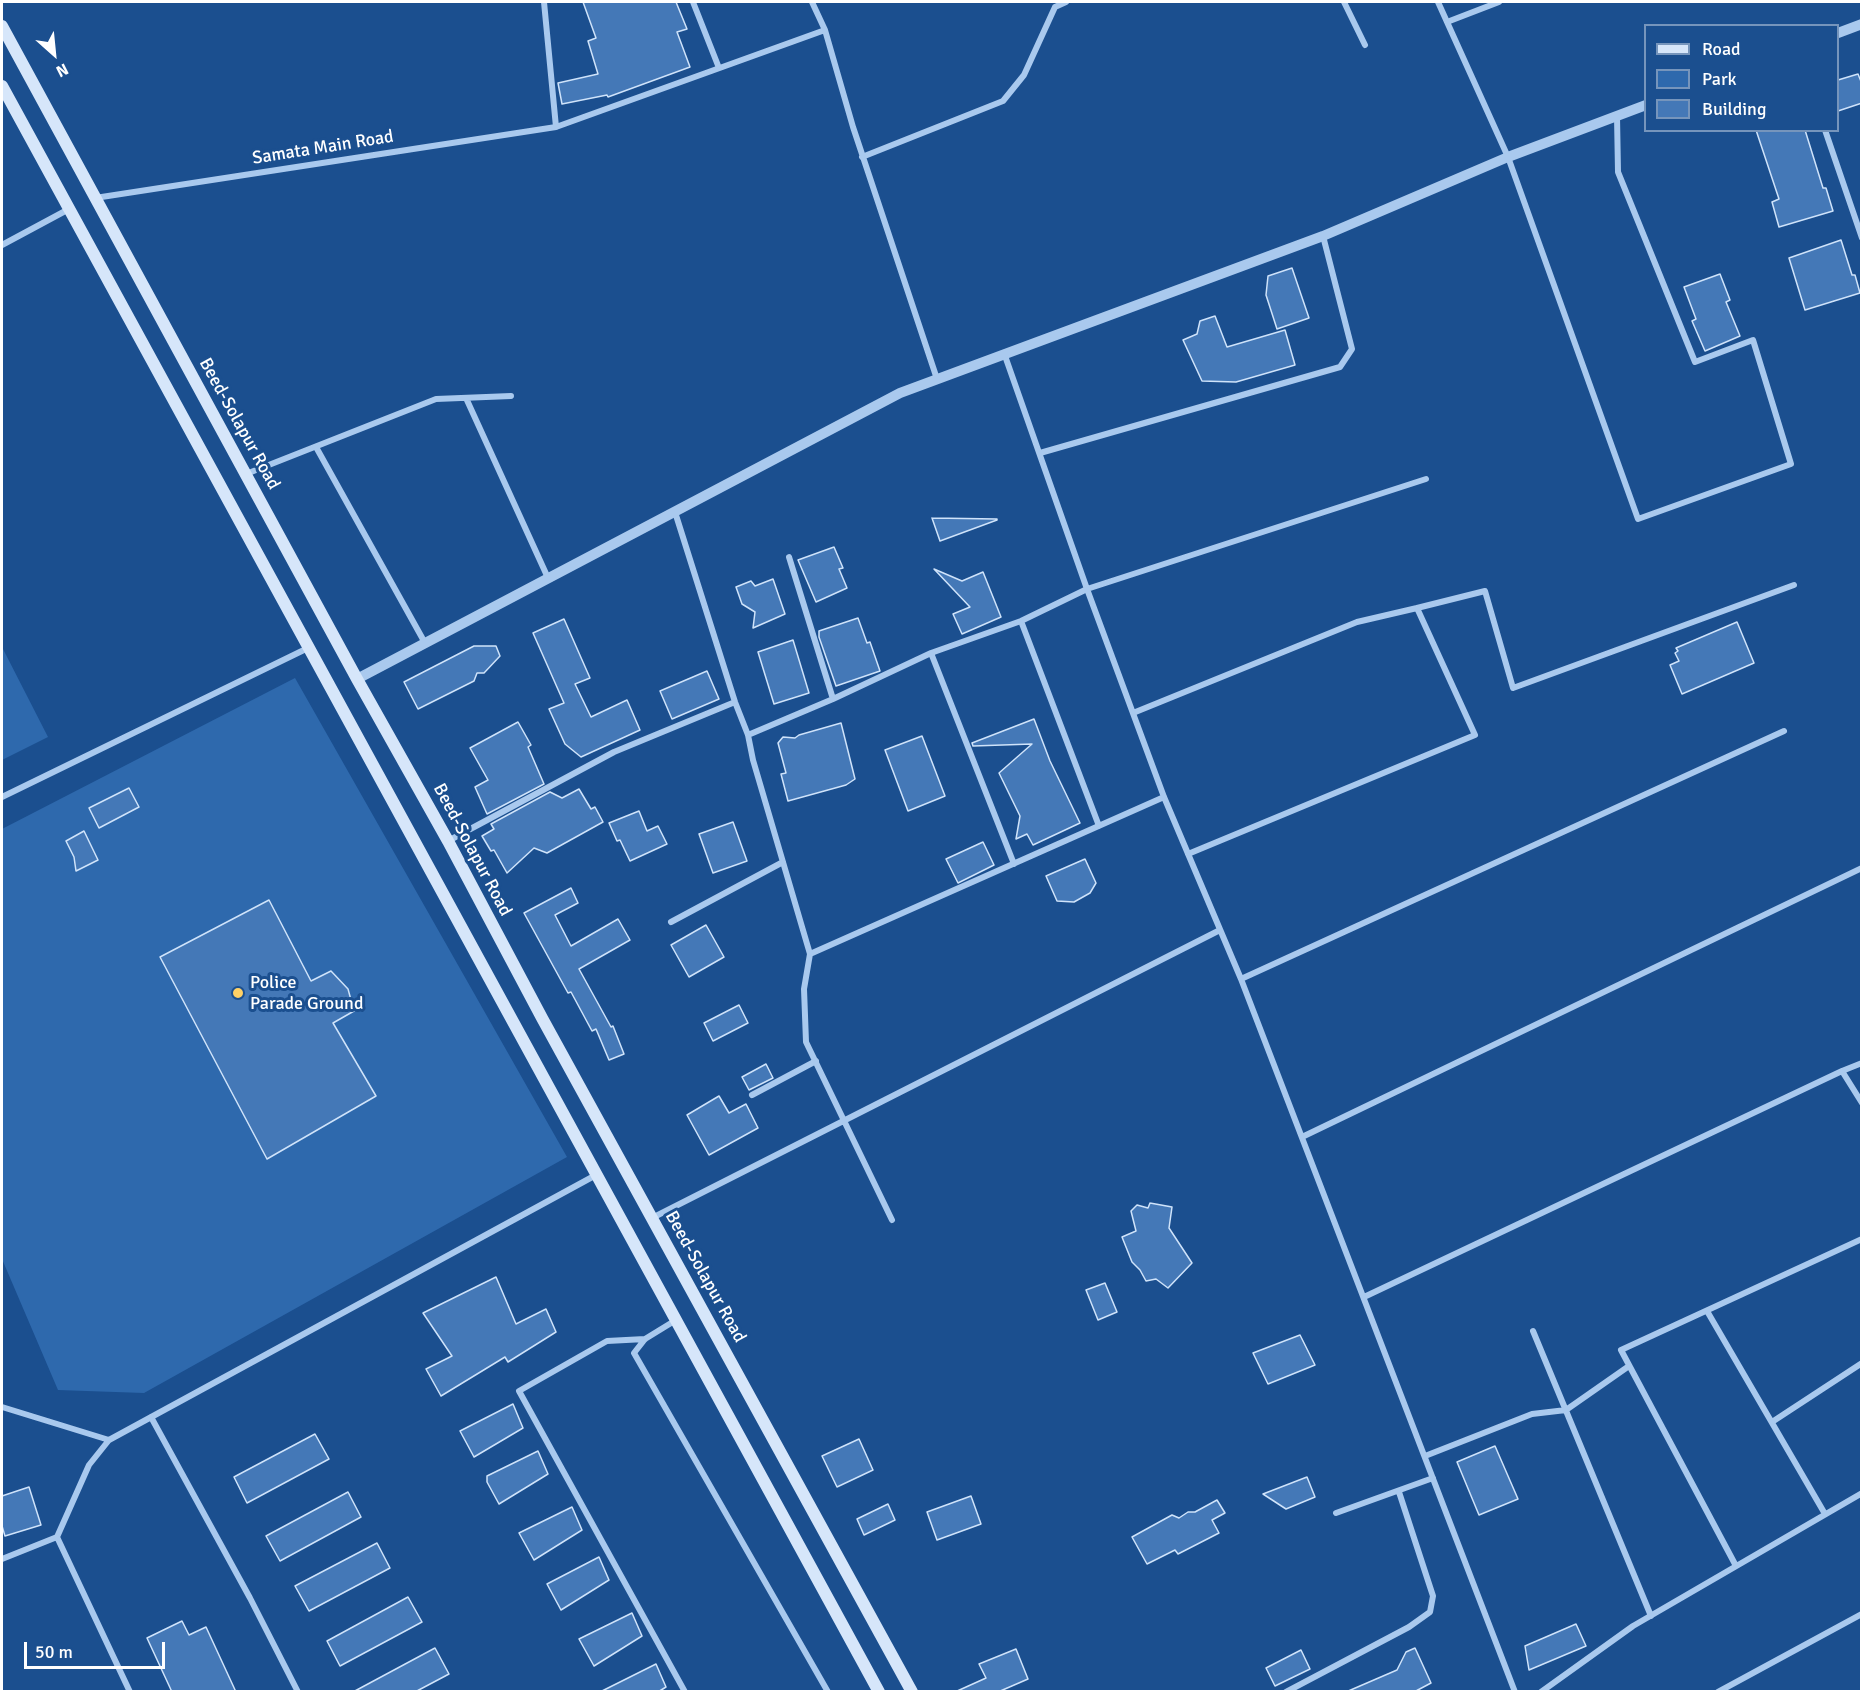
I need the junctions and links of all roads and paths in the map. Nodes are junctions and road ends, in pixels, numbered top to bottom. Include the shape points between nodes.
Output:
1 (544, 2) edge
2 (693, 2) edge
3 (812, 2) edge
4 (1065, 2) edge
5 (1344, 2) edge
6 (1438, 2) edge
7 (1499, 2) edge
8 (1447, 22) junction
9 (1862, 24) edge
10 (2, 26) edge
11 (825, 30) junction
12 (1839, 33) edge
13 (1365, 45) dead end
14 (719, 68) junction
15 (2, 86) edge
16 (1644, 106) edge
17 (1617, 116) junction
18 (556, 127) junction
19 (1826, 132) edge
20 (862, 157) junction
21 (1508, 157) junction
22 (95, 198) junction
23 (69, 209) junction
24 (1323, 236) junction
25 (1862, 238) edge
26 (2, 245) edge
27 (1004, 353) junction
28 (937, 379) junction
29 (511, 396) dead end
30 (466, 399) junction
31 (316, 447) junction
32 (1040, 453) junction
33 (246, 474) junction
34 (1426, 479) dead end
35 (675, 512) junction
36 (789, 557) dead end
37 (548, 578) junction
38 (1794, 585) dead end
39 (1087, 589) junction
40 (1417, 608) junction
41 (1021, 621) junction
42 (424, 643) junction
43 (308, 648) junction
44 (931, 653) junction
45 (357, 678) junction
46 (833, 699) junction
47 (735, 702) junction
48 (1133, 713) junction
49 (1784, 731) dead end
50 (748, 735) junction
51 (2, 797) edge
52 (1164, 797) junction
53 (1099, 826) junction
54 (448, 841) junction
55 (1188, 854) junction
56 (783, 862) junction
57 (1014, 864) junction
58 (1862, 868) edge
59 (671, 922) dead end
60 (1220, 930) junction
61 (810, 954) junction
62 (1241, 978) junction
63 (816, 1061) junction
64 (1862, 1064) edge
65 (1842, 1071) junction
66 (752, 1095) dead end
67 (1862, 1103) edge
68 (845, 1120) junction
69 (1302, 1137) junction
70 (596, 1175) junction
71 (652, 1218) junction
72 (892, 1220) dead end
73 (1862, 1239) edge
74 (1364, 1297) junction
75 (1707, 1311) junction
76 (675, 1320) junction
77 (1533, 1331) dead end
78 (645, 1340) junction
79 (1862, 1363) edge
80 (1629, 1366) junction
81 (2, 1407) edge
82 (1566, 1410) junction
83 (151, 1417) junction
84 (1772, 1422) junction
85 (109, 1440) junction
86 (1425, 1456) junction
87 (1433, 1478) junction
88 (1399, 1492) junction
89 (1862, 1493) edge
90 (1336, 1513) dead end
91 (1825, 1514) junction
92 (57, 1538) junction
93 (2, 1558) edge
94 (1736, 1566) junction
95 (1862, 1614) edge
96 (1651, 1616) junction
97 (130, 1692) edge
98 (298, 1692) edge
99 (685, 1692) edge
100 (828, 1692) edge
101 (879, 1692) edge
102 (912, 1692) edge
103 (1286, 1692) edge
104 (1515, 1692) edge
105 (1541, 1692) edge
106 (1718, 1692) edge

1 - 18 street
2 - 14 street
3 - 11 street
4 - 20 street via 1055,7 1024,75 1003,101
5 - 13 street
6 - 8 street
7 - 8 street
8 - 21 street
9 - 12 street
10 - 22 main road, Beed-Solapur Road
11 - 14 street, Samata Main Road
11 - 20 street
14 - 18 street, Samata Main Road
15 - 23 main road
16 - 17 street
17 - 21 street
17 - 21 street via 1618,172 1695,362 1753,340 1791,464 1638,519
18 - 22 street, Samata Main Road
19 - 25 street
20 - 28 street
21 - 24 street
22 - 33 main road, Beed-Solapur Road
23 - 26 street
23 - 43 main road
24 - 27 street
24 - 32 street via 1352,349 1340,367
27 - 28 street
27 - 32 street
28 - 35 street via 900,393
29 - 30 street
30 - 31 street via 436,399
30 - 37 street
31 - 33 street
31 - 42 street
32 - 39 street
33 - 45 main road, Beed-Solapur Road
34 - 39 street
35 - 37 street
35 - 47 street
36 - 46 street
37 - 42 street
38 - 40 street via 1513,688 1485,591
39 - 41 street
39 - 48 street
40 - 48 street via 1357,622
40 - 55 street via 1475,735
41 - 44 street
41 - 53 street
42 - 45 street
43 - 51 street
43 - 70 main road
44 - 46 street
44 - 57 street
45 - 54 main road, Beed-Solapur Road
46 - 50 street
47 - 50 street
47 - 54 street via 614,752
48 - 52 street
49 - 62 street
50 - 56 street
52 - 53 street
52 - 55 street
53 - 57 street
54 - 71 main road, Beed-Solapur Road
55 - 60 street
56 - 59 street
56 - 61 street
57 - 61 street
58 - 69 street
60 - 62 street
60 - 68 street
61 - 63 street via 804,989 806,1042
62 - 69 street
63 - 66 street
63 - 68 street
64 - 65 street
65 - 67 street
65 - 74 street
68 - 71 street
68 - 72 street
69 - 74 street
70 - 76 main road
70 - 83 street
71 - 102 main road, Beed-Solapur Road
73 - 75 street
74 - 86 street
75 - 80 street via 1621,1350
75 - 84 street
76 - 78 street
76 - 101 main road
77 - 82 street
78 - 99 street via 607,1341 519,1391
78 - 100 street via 633,1353
79 - 84 street
80 - 82 street
80 - 94 street
81 - 85 street
82 - 86 street via 1533,1414
82 - 96 street
83 - 85 street
83 - 98 street
84 - 91 street
85 - 92 street via 89,1465
86 - 87 street
87 - 88 street
87 - 104 street
88 - 90 street
88 - 103 street via 1432,1596 1430,1612 1409,1628
89 - 91 street
91 - 94 street
92 - 93 street
92 - 97 street
94 - 96 street
95 - 106 street
96 - 105 street

